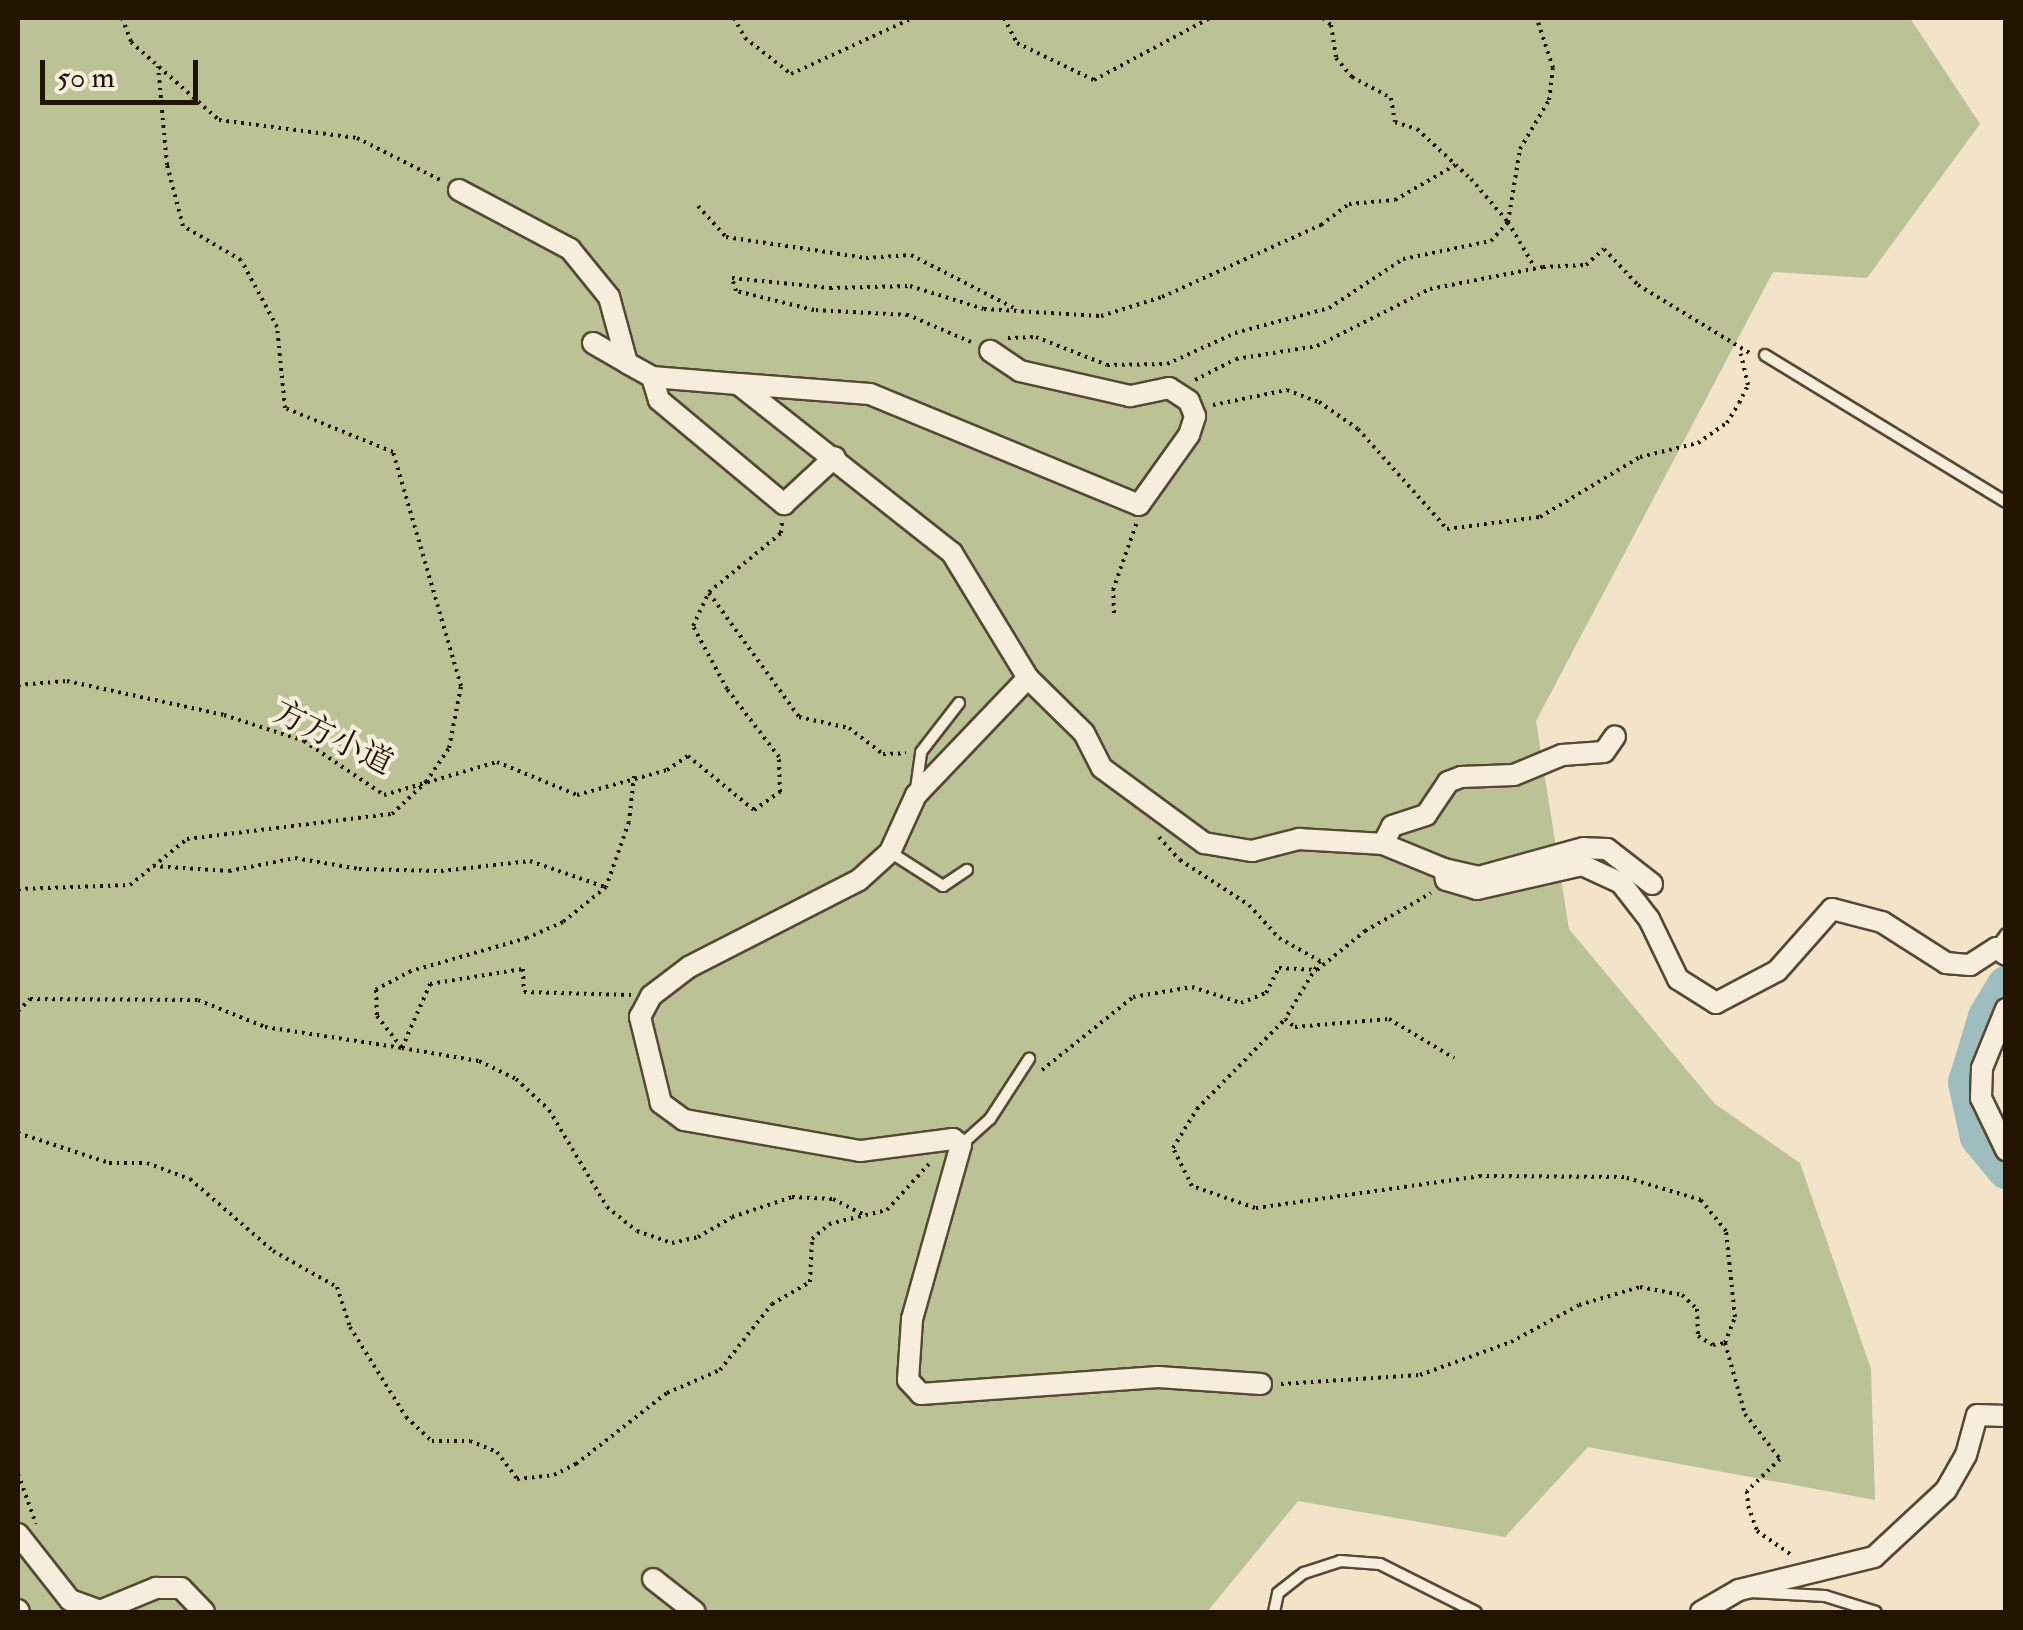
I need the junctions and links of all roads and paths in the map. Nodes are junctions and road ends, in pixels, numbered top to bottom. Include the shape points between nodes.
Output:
1 (122, 18) edge
2 (734, 18) edge
3 (913, 18) edge
4 (1004, 18) edge
5 (1210, 18) edge
6 (1323, 18) edge
7 (1537, 19) edge
8 (158, 66) junction
9 (1456, 164) junction
10 (460, 190) joint
11 (698, 206) dead end
12 (1508, 222) junction
13 (1535, 268) junction
14 (1020, 312) junction
15 (593, 343) dead end
16 (990, 351) junction
17 (1741, 354) junction
18 (1765, 355) joint
19 (627, 363) junction
20 (1128, 366) junction
21 (652, 376) junction
22 (738, 384) junction
23 (1169, 388) junction
24 (1192, 408) junction
25 (834, 456) junction
26 (2006, 502) edge
27 (784, 504) junction
28 (1139, 504) junction
29 (709, 592) junction
30 (1114, 614) dead end
31 (1028, 678) junction
32 (18, 686) edge
33 (959, 704) dead end
34 (1615, 736) dead end
35 (920, 752) junction
36 (634, 776) junction
37 (426, 782) junction
38 (916, 795) junction
39 (1156, 833) dead end
40 (1383, 844) junction
41 (890, 852) junction
42 (153, 866) junction
43 (967, 870) dead end
44 (1445, 874) junction
45 (1652, 884) dead end
46 (606, 887) junction
47 (18, 889) edge
48 (2002, 946) edge
49 (1316, 970) junction
50 (651, 996) junction
51 (2006, 1009) edge
52 (18, 1011) edge
53 (1285, 1019) junction
54 (402, 1048) junction
55 (1028, 1058) dead end
56 (1454, 1058) dead end
57 (1015, 1080) junction
58 (18, 1133) edge
59 (957, 1142) junction
60 (2006, 1150) edge
61 (862, 1214) junction
62 (1724, 1343) junction
63 (1261, 1384) joint
64 (2006, 1416) edge
65 (18, 1474) edge
66 (18, 1534) edge
67 (33, 1556) junction
68 (1807, 1563) dead end
69 (653, 1579) dead end
70 (1739, 1590) junction
71 (204, 1612) edge
72 (695, 1612) edge
73 (1274, 1612) edge
74 (1476, 1612) edge
75 (1701, 1612) edge
76 (1876, 1612) edge

1 - 8 path via 132,42
2 - 3 path via 745,38 791,74
4 - 5 path via 1017,43 1094,80
6 - 9 path via 1331,25 1336,58 1352,77 1390,98 1395,122 1417,129
7 - 12 path via 1546,34 1551,84 1520,149
8 - 10 path via 219,120 357,138
8 - 37 path via 167,164 183,226 242,260 277,327 285,408 393,452 461,686 449,748
9 - 12 path
9 - 14 path via 1395,200 1349,204 1321,225 1162,297 1101,316
10 - 19 street via 570,249 609,297
11 - 14 path via 726,237 866,258 911,254
12 - 13 path
12 - 20 path via 1491,241 1403,259 1300,320 1235,333 1167,364 1144,359
13 - 17 path via 1586,266 1604,249 1638,285 1716,330
13 - 23 path via 1404,297 1316,346 1236,359
14 - 16 path via 984,309 910,286 830,288 732,278 736,291 814,310 908,315
15 - 19 street
16 - 20 path via 1000,340 1036,337
16 - 23 street via 1020,371 1130,396
17 - 18 path
17 - 24 path via 1748,386 1740,403 1727,423 1698,443 1640,457 1540,517 1447,529 1358,429 1319,402 1287,390 1262,391
18 - 26 lane
19 - 21 street
20 - 23 path
21 - 22 street
21 - 27 street via 659,400
22 - 25 street
22 - 28 street via 870,394 1114,500
23 - 24 street
24 - 28 street via 1195,416 1176,459
25 - 27 street
25 - 31 street via 952,553
27 - 29 path via 781,533
28 - 30 path via 1114,590
29 - 35 path via 778,696 800,717 849,728 884,754
29 - 36 path, 方方小道 via 692,626 727,689 779,757 780,792 754,810 688,756 667,770
31 - 38 street
31 - 40 street via 1084,733 1102,768 1204,842 1252,850 1300,840
32 - 37 path, 方方小道 via 67,681 224,715 304,741 384,795
33 - 35 lane
34 - 40 street via 1604,752 1562,755 1514,775 1448,782 1426,815 1392,826
35 - 38 lane
36 - 37 path, 方方小道 via 577,794 497,762
36 - 46 path via 629,822
37 - 42 path via 392,814 186,839
38 - 41 street
39 - 49 path via 1180,860 1249,905 1278,938 1320,960
40 - 44 street
41 - 43 lane via 943,886
41 - 50 street via 859,880 689,968
42 - 46 path via 229,871 295,858 359,869 441,871 530,861
42 - 47 path via 130,884
44 - 45 street via 1478,877 1584,848 1607,849
44 - 48 street via 1477,889 1582,865 1596,870 1621,882 1650,919 1678,979 1716,1004 1778,971 1832,909 1882,922 1946,963 1970,965
44 - 49 path
46 - 54 path via 563,922 412,971 376,990 378,1016
49 - 53 path
49 - 57 path via 1279,968 1266,993 1241,1002 1192,987 1153,990 1104,1018 1038,1075
50 - 54 path via 524,992 523,969 430,984
50 - 59 street via 640,1017 660,1103 684,1120 860,1152
51 - 60 street via 1982,1068 1981,1098
52 - 54 path via 30,999 198,1000 265,1027
53 - 56 path via 1294,1026 1390,1019
53 - 62 path via 1198,1109 1174,1148 1192,1186 1254,1208 1497,1175 1624,1177 1662,1188 1700,1200 1726,1232 1735,1317
54 - 61 path via 478,1061 516,1079 549,1110 606,1208 636,1231 672,1243 792,1197 833,1199
55 - 57 lane
57 - 59 lane via 990,1119
58 - 61 path via 109,1163 147,1163 190,1178 272,1251 337,1287 350,1326 432,1441 470,1441 498,1452 517,1479 576,1464 667,1393 720,1370 772,1304 810,1282 812,1239 828,1224
59 - 61 path via 887,1210
59 - 63 street via 912,1319 908,1380 921,1394 939,1398 1158,1377
62 - 63 path via 1698,1336 1697,1308 1654,1285 1595,1299 1511,1342 1420,1375
62 - 68 path via 1746,1414 1780,1458 1747,1490 1757,1531
64 - 70 street via 1977,1415 1966,1455 1946,1490 1874,1558
65 - 67 path via 37,1515
66 - 67 street
67 - 71 street via 70,1600 100,1611 156,1588 180,1588
69 - 72 street
70 - 75 street
70 - 76 lane via 1825,1596
73 - 74 lane via 1278,1593 1304,1573 1340,1561 1380,1564

